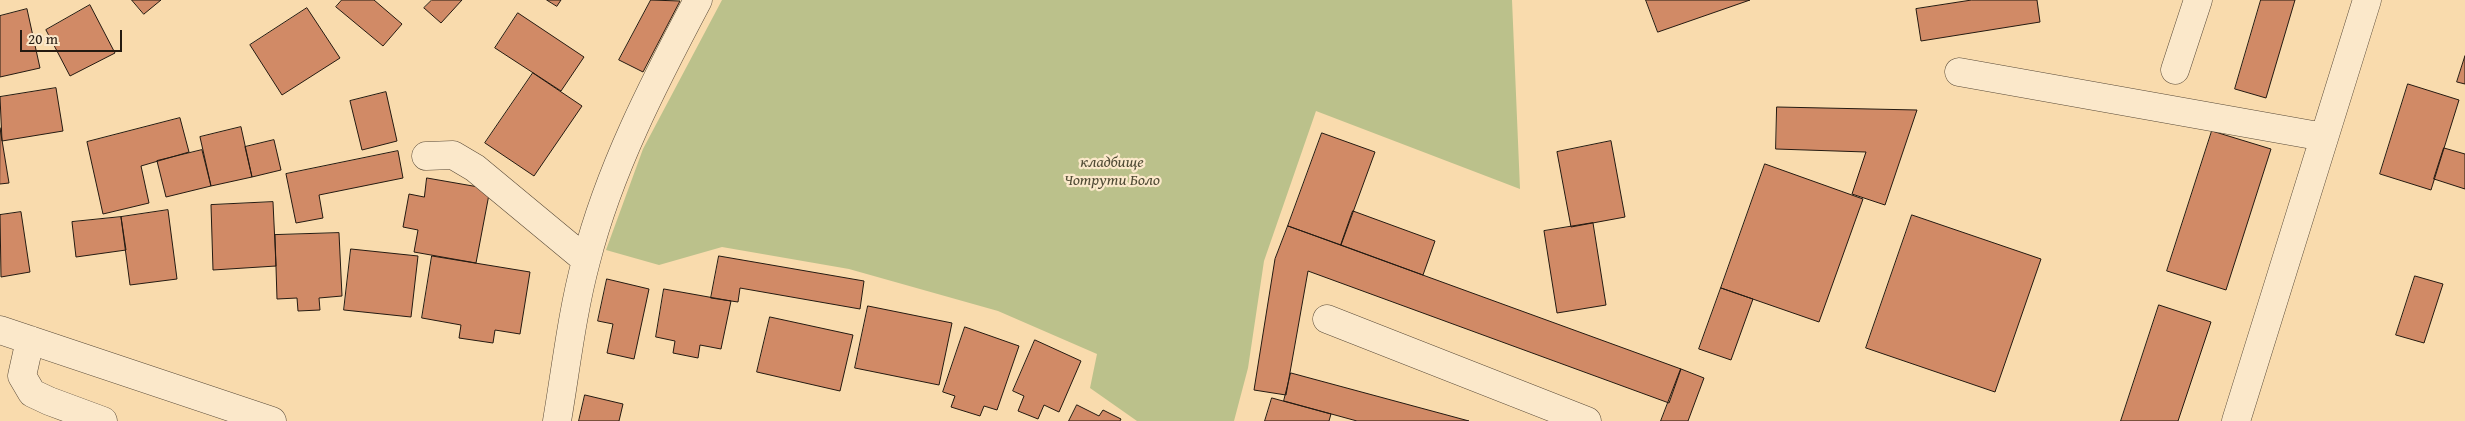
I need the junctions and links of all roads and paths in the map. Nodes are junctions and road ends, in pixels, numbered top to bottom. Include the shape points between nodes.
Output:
1 (698, 0) edge
2 (2198, 0) edge
3 (2367, 0) edge
4 (2175, 70) dead end
5 (1959, 72) dead end
6 (2324, 137) junction
7 (426, 156) dead end
8 (586, 260) junction
9 (1327, 319) dead end
10 (0, 330) edge
11 (30, 340) junction
12 (241, 416) edge
13 (103, 421) edge
14 (272, 421) edge
15 (557, 421) edge
16 (1587, 421) edge
17 (2236, 421) edge

1 - 8 street via 614,175
2 - 4 street
3 - 6 street
5 - 6 street
6 - 17 street
7 - 8 street via 453,155 475,168
8 - 15 street
9 - 16 street
10 - 11 street
11 - 12 street
11 - 13 street via 22,376 32,393
12 - 14 street

